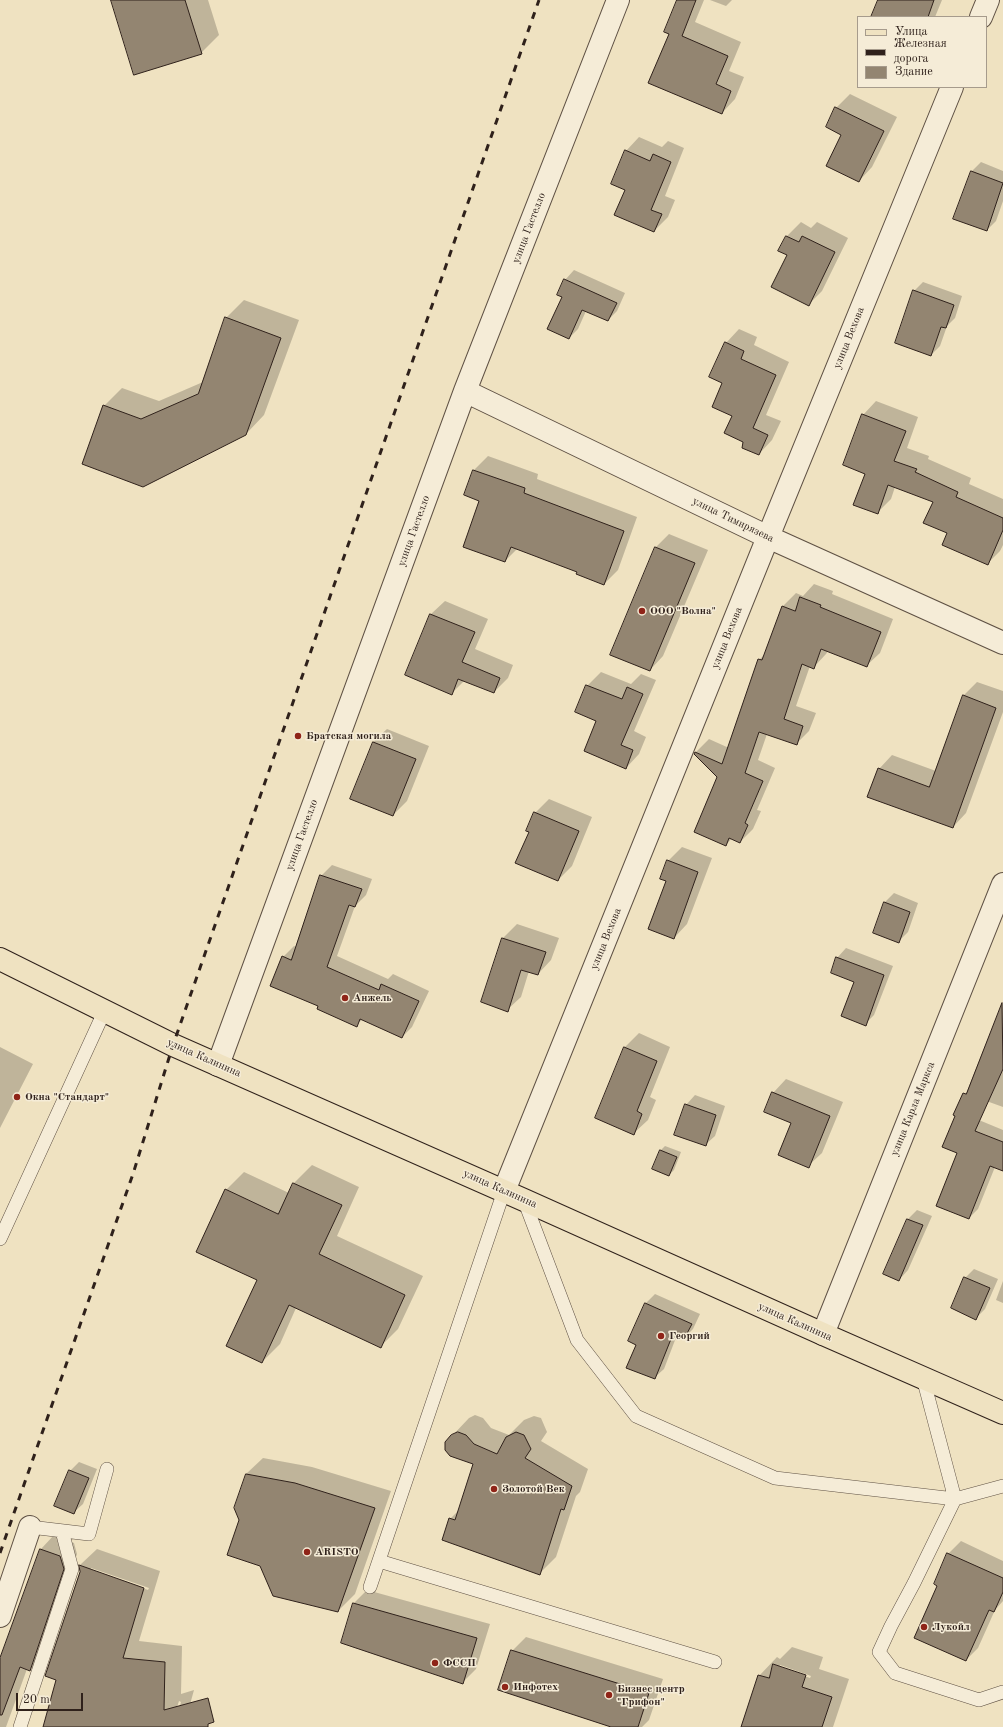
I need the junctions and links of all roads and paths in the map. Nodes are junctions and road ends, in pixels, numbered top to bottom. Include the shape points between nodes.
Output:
1 (618, 0) edge
2 (988, 0) edge
3 (981, 16) edge
4 (952, 88) edge
5 (466, 392) junction
6 (768, 537) junction
7 (1003, 643) edge
8 (1003, 884) edge
9 (0, 959) edge
10 (105, 1010) junction
11 (218, 1065) junction
12 (504, 1191) junction
13 (524, 1200) junction
14 (0, 1239) edge
15 (823, 1334) junction
16 (923, 1378) junction
17 (1003, 1413) edge
18 (107, 1469) dead end
19 (1003, 1486) edge
20 (955, 1499) junction
21 (30, 1528) joint
22 (62, 1531) junction
23 (379, 1561) junction
24 (370, 1587) dead end
25 (0, 1616) edge
26 (715, 1662) dead end
27 (1003, 1692) edge
28 (20, 1727) edge

1 - 5 street, улица Гастелло
2 - 3 street
4 - 6 street, улица Вехова
5 - 6 street, улица Тимирязева
5 - 11 street, улица Гастелло
6 - 7 street, улица Тимирязева
6 - 12 street, улица Вехова
8 - 15 street, улица Карла Маркса
9 - 10 main road, улица Калинина
10 - 11 main road, улица Калинина via 174,1046
10 - 14 lane
11 - 12 main road, улица Калинина
12 - 13 main road, улица Калинина
12 - 23 lane
13 - 15 main road, улица Калинина
13 - 20 lane via 577,1340 636,1416 775,1478
15 - 16 main road, улица Калинина
16 - 17 main road, улица Калинина
16 - 20 lane
18 - 22 lane via 89,1534
19 - 20 lane
20 - 27 lane via 879,1652 896,1673 979,1700
21 - 22 lane
21 - 25 street
22 - 28 lane via 72,1568
23 - 24 lane
23 - 26 lane

